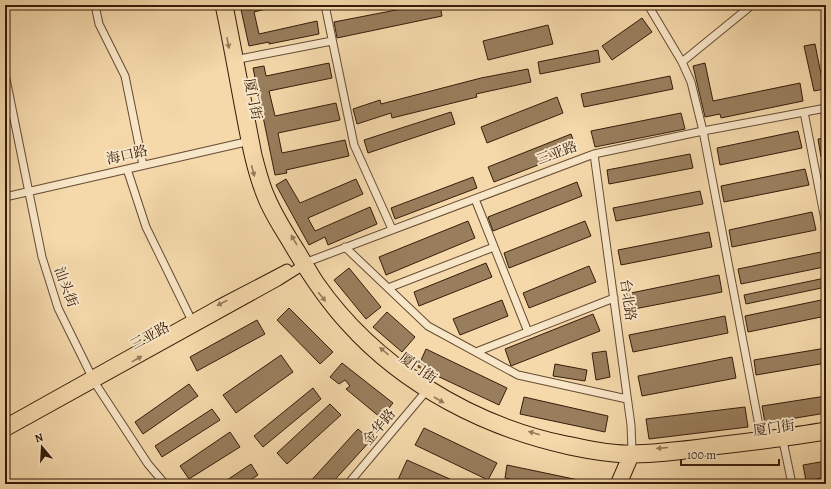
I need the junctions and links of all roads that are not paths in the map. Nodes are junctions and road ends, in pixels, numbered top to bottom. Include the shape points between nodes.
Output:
1 (95, 5) edge
2 (220, 5) edge
3 (228, 5) edge
4 (325, 5) edge
5 (648, 5) edge
6 (752, 5) edge
7 (332, 41) junction
8 (235, 60) junction
9 (682, 62) junction
10 (5, 74) edge
11 (826, 108) edge
12 (804, 112) junction
13 (703, 131) junction
14 (250, 141) junction
15 (594, 154) junction
16 (144, 165) junction
17 (127, 169) junction
18 (28, 191) junction
19 (5, 196) edge
20 (475, 199) junction
21 (826, 225) edge
22 (392, 229) junction
23 (345, 247) junction
24 (494, 247) junction
25 (302, 264) junction
26 (388, 288) junction
27 (614, 298) junction
28 (193, 324) junction
29 (528, 332) junction
30 (476, 352) junction
31 (93, 379) junction
32 (428, 389) junction
33 (628, 399) junction
34 (5, 424) edge
35 (826, 427) edge
36 (5, 432) edge
37 (826, 435) edge
38 (761, 436) junction
39 (784, 437) junction
40 (631, 453) junction
41 (165, 484) edge
42 (348, 484) edge
43 (615, 484) edge
44 (622, 484) edge
45 (792, 484) edge

1 - 16 street via 99,24 125,76
2 -> 8 main road, 厦门街
3 - 8 main road, 厦门街
4 - 7 street
5 - 9 street
6 - 9 street
7 - 8 street
7 - 22 street via 354,145
8 - 14 main road, 厦门街
9 - 13 street via 692,82
10 - 18 street, 汕头街
11 - 12 street, 三亚路
12 - 13 street, 三亚路
12 - 21 street
13 - 15 street, 三亚路
13 - 38 street
14 - 16 street, 海口路
14 - 25 main road, 厦门街 via 270,196
15 - 20 street, 三亚路
15 - 27 street, 台北路
16 - 17 street, 海口路
17 - 18 street, 海口路
17 - 28 street via 146,227
18 - 19 street, 海口路
18 - 31 street, 汕头街 via 42,257 58,308
20 - 22 street, 三亚路
20 - 24 street
22 - 23 street, 三亚路
23 - 25 street, 三亚路
23 - 26 street
24 - 26 street
24 - 29 street
25 - 28 main road, 三亚路
25 - 32 main road, 厦门街 via 367,336
26 - 30 street via 428,326
27 - 29 street
27 - 33 street, 台北路
28 - 31 main road, 三亚路
29 - 30 street
30 - 33 street via 518,375
31 - 34 main road, 三亚路
31 - 36 main road, 三亚路
31 - 41 street, 汕头街 via 148,464
32 - 40 main road, 厦门街 via 516,428
32 - 42 street, 金华路
33 - 40 street, 台北路
35 - 39 main road, 厦门街
37 - 39 main road, 厦门街
38 - 39 main road, 厦门街
38 -> 40 main road, 厦门街
39 - 40 main road, 厦门街 via 699,452
39 - 45 street
40 - 43 main road, 台北路
40 - 44 main road, 台北路

